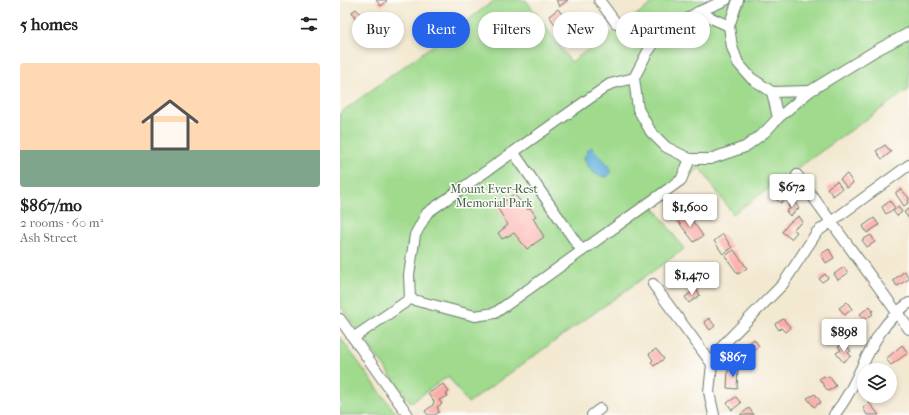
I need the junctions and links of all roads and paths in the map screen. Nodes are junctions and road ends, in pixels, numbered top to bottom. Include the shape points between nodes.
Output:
1 (599, 0) edge
2 (726, 0) edge
3 (738, 0) edge
4 (698, 12) edge
5 (710, 17) edge
6 (616, 23) dead end
7 (729, 26) junction
8 (909, 33) edge
9 (650, 48) edge
10 (634, 78) junction
11 (810, 91) junction
12 (772, 92) junction
13 (778, 118) junction
14 (514, 153) junction
15 (690, 159) junction
16 (909, 165) edge
17 (797, 175) dead end
18 (830, 221) junction
19 (582, 250) junction
20 (653, 284) dead end
21 (410, 299) junction
22 (909, 303) edge
23 (896, 312) junction
24 (340, 320) edge
25 (909, 329) edge
26 (353, 338) junction
27 (712, 364) junction
28 (408, 415) edge
29 (714, 415) edge
30 (834, 415) edge

1 - 6 street
2 - 4 street
3 - 7 street
5 - 7 street
7 - 12 street via 732,47 738,63 751,78
8 - 11 street
9 - 10 street
10 - 14 street via 610,84
10 - 15 street via 638,109 651,132 666,147
11 - 12 street
11 - 13 street
12 - 13 street
13 - 15 street via 765,132 744,147 710,159
14 - 19 street
14 - 21 street via 427,213 415,235 409,275
15 - 19 street via 681,180
16 - 18 street
17 - 18 street
18 - 23 street
18 - 27 street via 817,232 782,284 724,344
19 - 21 street via 495,313 475,316
20 - 27 street
21 - 26 street
22 - 23 street
23 - 25 street
23 - 30 street via 880,330 846,398
24 - 26 street
26 - 28 street
27 - 29 street via 709,392

